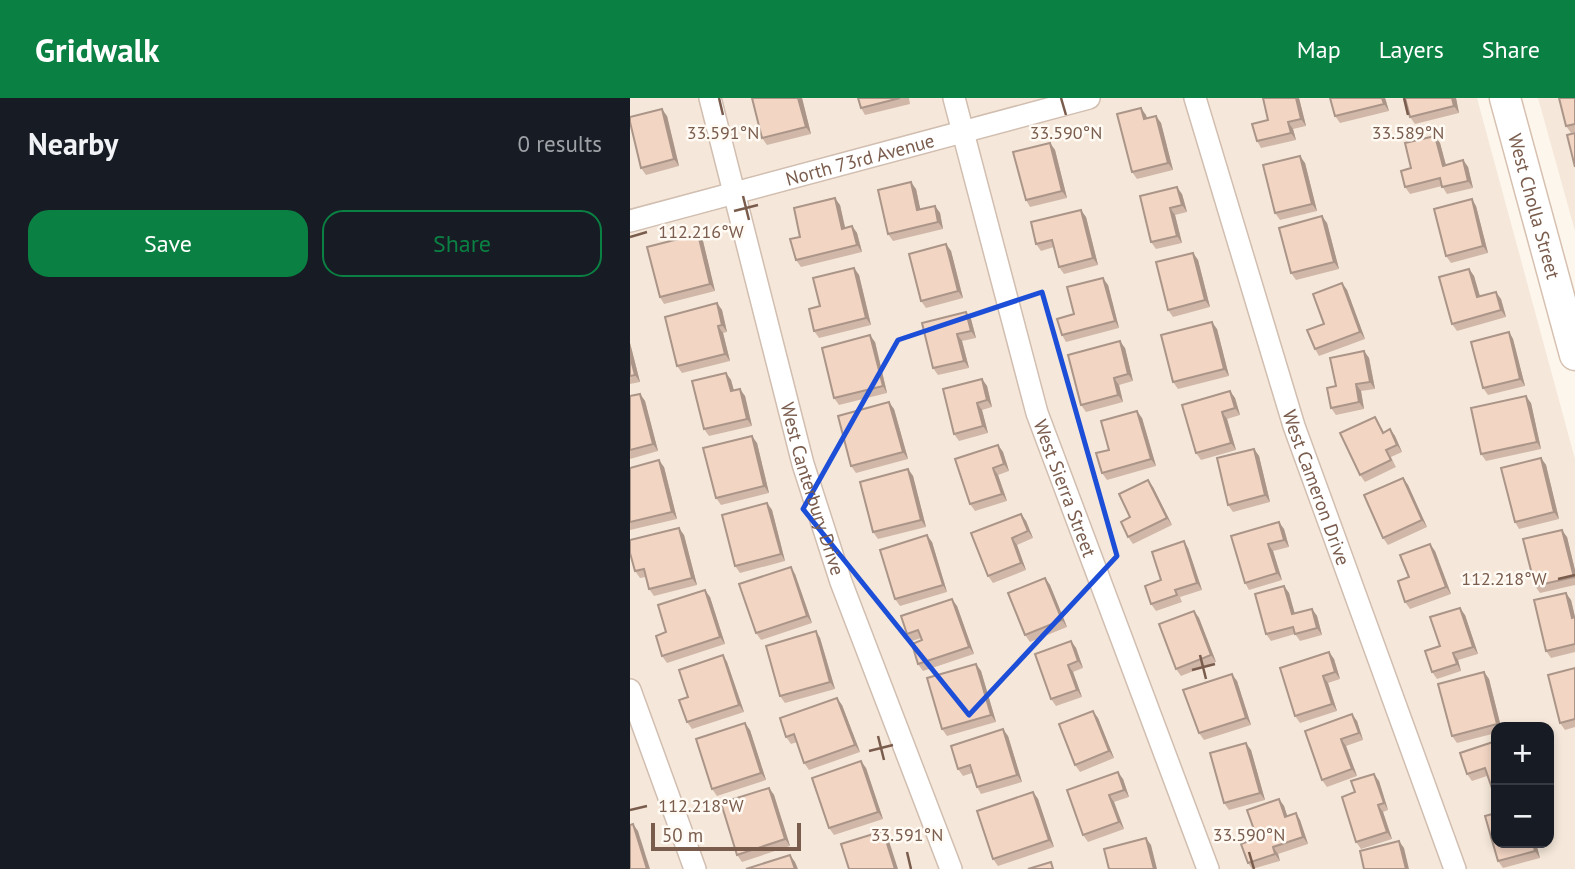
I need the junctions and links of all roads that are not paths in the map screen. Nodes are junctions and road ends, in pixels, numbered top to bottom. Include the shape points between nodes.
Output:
1 (710, 98) edge
2 (954, 98) edge
3 (1088, 98) edge
4 (1195, 98) edge
5 (1505, 98) edge
6 (961, 132) junction
7 (735, 193) junction
8 (630, 221) edge
9 (1575, 355) edge
10 (630, 690) edge
11 (695, 869) edge
12 (951, 869) edge
13 (1208, 869) edge
14 (1455, 869) edge

1 - 7 street, West Canterbury Drive
2 - 6 street, West Sierra Street
3 - 6 street, North 73rd Avenue
4 - 14 street, West Cameron Drive via 1294,426
5 - 9 street, West Cholla Street
6 - 7 street, North 73rd Avenue
6 - 13 street, West Sierra Street via 1037,413
7 - 8 street, North 73rd Avenue
7 - 12 street, West Canterbury Drive via 803,464 841,582
10 - 11 street

